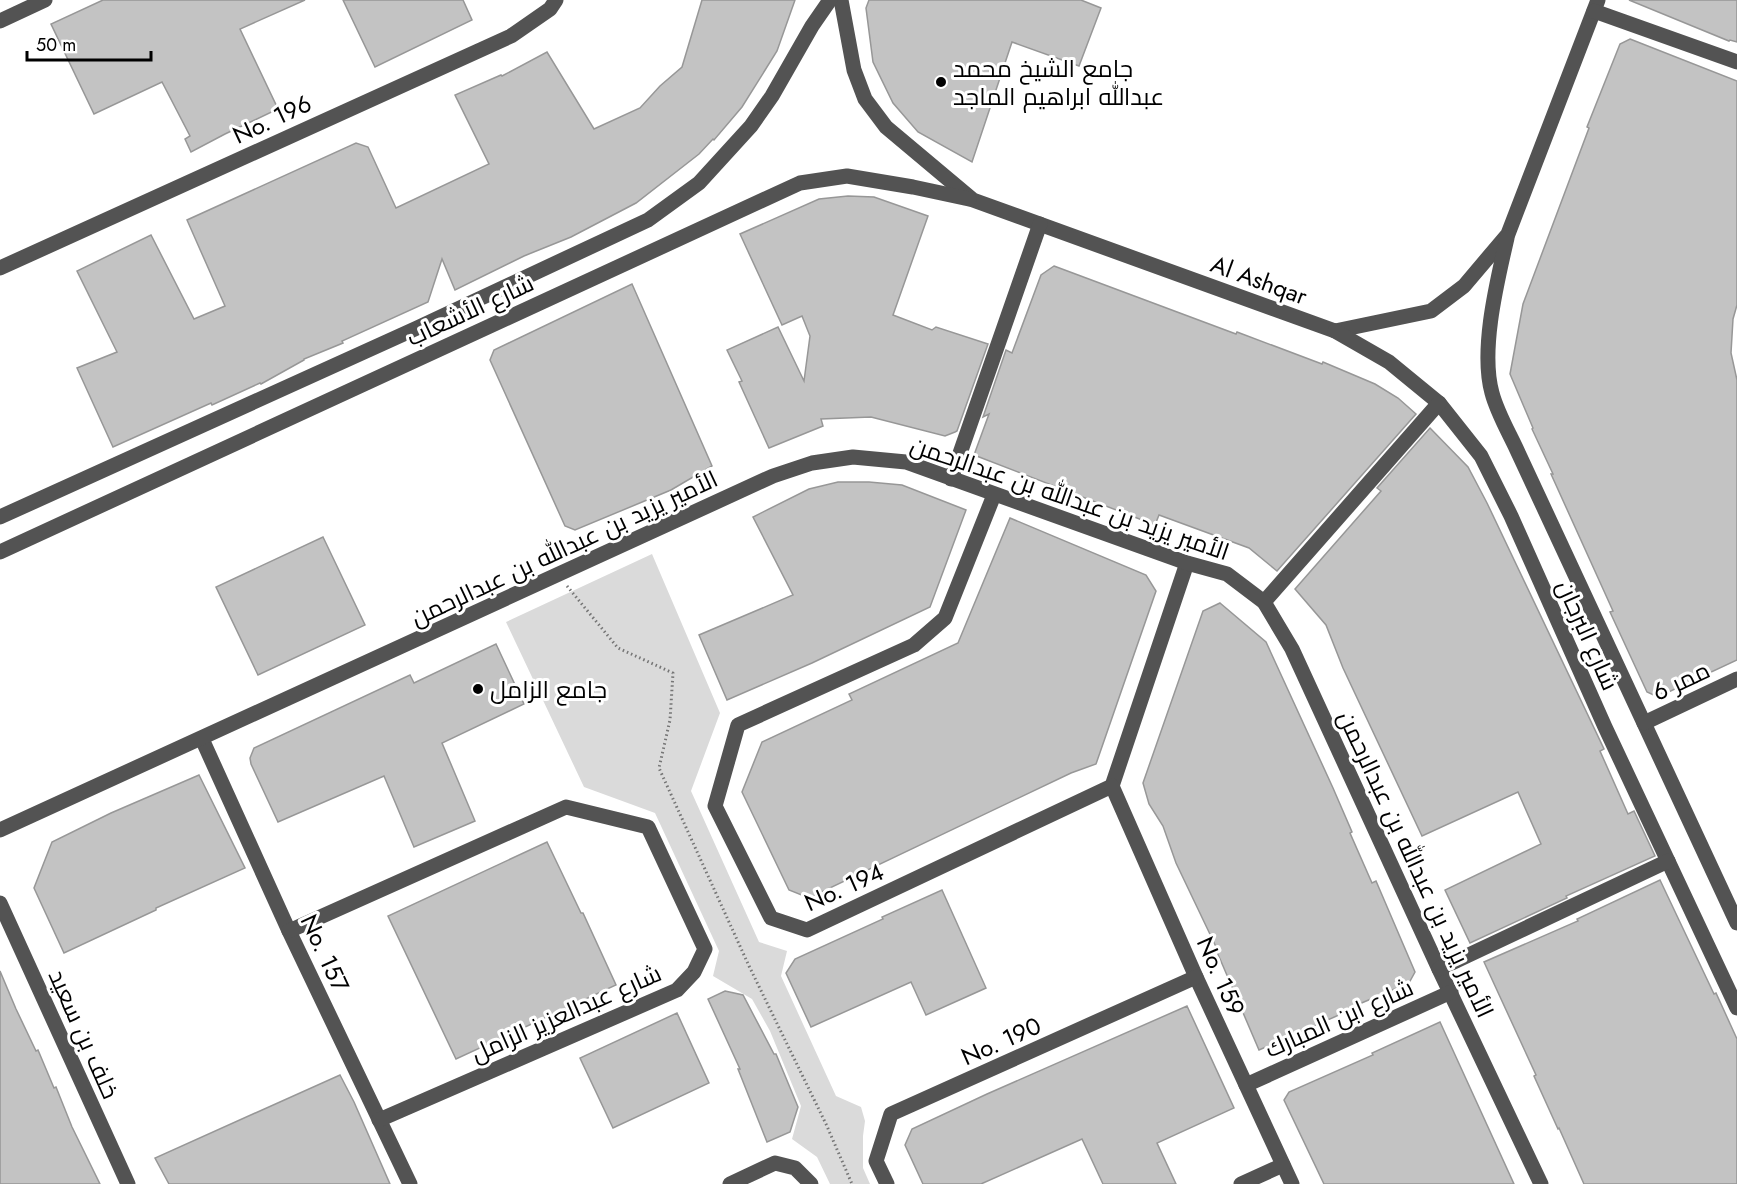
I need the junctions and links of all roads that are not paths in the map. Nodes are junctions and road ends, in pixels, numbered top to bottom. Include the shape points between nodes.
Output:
1 (45, 0) edge
2 (556, 0) edge
3 (830, 0) edge
4 (841, 0) edge
5 (1596, 5) edge
6 (0, 21) edge
7 (1737, 62) edge
8 (973, 200) junction
9 (1040, 224) junction
10 (1508, 234) junction
11 (0, 268) edge
12 (1335, 331) junction
13 (1439, 403) junction
14 (951, 479) junction
15 (994, 495) junction
16 (0, 517) edge
17 (0, 552) edge
18 (1187, 562) junction
19 (1264, 602) junction
20 (1737, 679) edge
21 (1644, 723) junction
22 (202, 739) junction
23 (1112, 786) junction
24 (0, 830) edge
25 (1668, 861) junction
26 (0, 903) edge
27 (1737, 923) edge
28 (289, 930) junction
29 (1439, 969) junction
30 (1196, 977) junction
31 (1451, 992) junction
32 (1737, 1008) edge
33 (1246, 1086) junction
34 (379, 1120) junction
35 (1283, 1165) junction
36 (128, 1184) edge
37 (410, 1184) edge
38 (730, 1184) edge
39 (811, 1184) edge
40 (887, 1184) edge
41 (1241, 1184) edge
42 (1292, 1184) edge
43 (1541, 1184) edge

1 - 6 street
2 - 11 street, No. 196 via 550,9 511,36
3 - 16 street, شارع الأشعاب via 751,126 699,183 648,220
4 - 8 street, Al Ashqar via 854,70 865,99 886,127
5 - 7 street
5 - 10 street
8 - 9 street, Al Ashqar
8 - 17 street, شارع الأشعاب via 847,176 800,183
9 - 12 street, Al Ashqar
9 - 14 street
10 - 12 street via 1464,286 1431,311
10 - 21 street, شارع البرجان via 1494,294 1487,360 1492,393
12 - 13 street, شارع البرجان via 1389,362
13 - 19 street
13 - 25 street, شارع البرجان via 1481,456
14 - 15 street, الأمير يزيد بن عبدالله بن عبدالرحمن
14 - 22 street, الأمير يزيد بن عبدالله بن عبدالرحمن via 906,462 854,457 812,463 773,476
15 - 18 street, الأمير يزيد بن عبدالله بن عبدالرحمن
15 - 23 street, No. 194 via 945,618 914,645 738,725 714,806 771,918 807,930
18 - 19 street, الأمير يزيد بن عبدالله بن عبدالرحمن via 1227,574
18 - 23 street
19 - 29 street, الأمير يزيد بن عبدالله بن عبدالرحمن via 1292,649
20 - 21 street, ممر 6
21 - 27 street, شارع البرجان
22 - 24 street, الأمير يزيد بن عبدالله بن عبدالرحمن
22 - 28 street, No. 157
23 - 30 street, No. 159
25 - 29 street
25 - 32 street, شارع البرجان
26 - 36 street, خلف بن سعيد
28 - 34 street, No. 157
28 - 34 street, شارع عبدالعزيز الزامل via 566,807 648,827 705,949 694,972 677,990
29 - 31 street, الأمير يزيد بن عبدالله بن عبدالرحمن
30 - 33 street, No. 159
30 - 40 street, No. 190 via 891,1114 876,1161
31 - 33 street, شارع ابن المبارك
31 - 43 street, الأمير يزيد بن عبدالله بن عبدالرحمن
33 - 35 street, No. 159
34 - 37 street, No. 157
35 - 41 street
35 - 42 street, No. 159
38 - 39 street via 775,1162 795,1168

